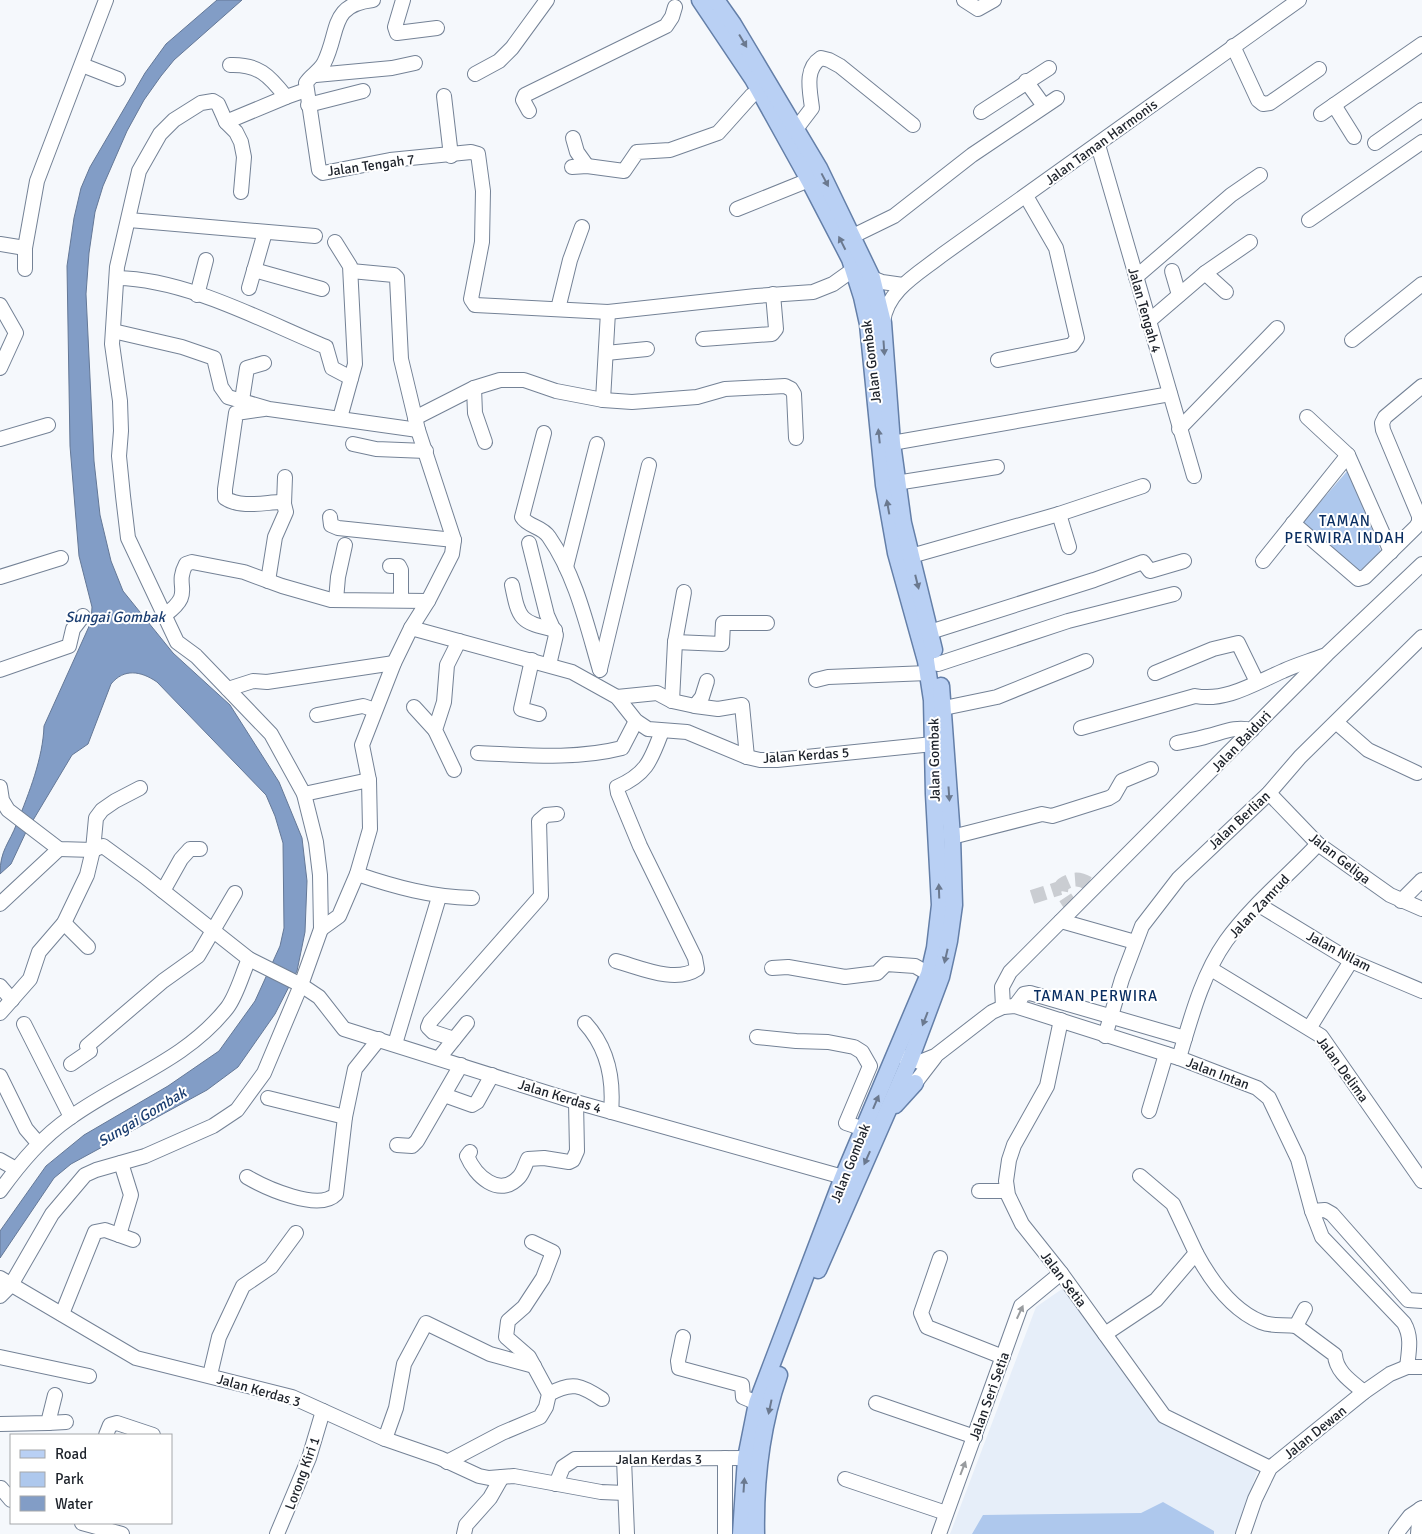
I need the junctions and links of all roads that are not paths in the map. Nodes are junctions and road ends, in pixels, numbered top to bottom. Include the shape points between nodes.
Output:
1 (106, 0) edge
2 (373, 0) edge
3 (403, 0) edge
4 (547, 0) edge
5 (700, 0) edge
6 (716, 0) edge
7 (964, 0) edge
8 (994, 0) edge
9 (1299, 0) edge
10 (679, 2) edge
11 (437, 28) dead end
12 (1422, 44) edge
13 (1233, 46) junction
14 (415, 63) dead end
15 (82, 65) junction
16 (230, 65) dead end
17 (1049, 68) dead end
18 (1319, 69) dead end
19 (475, 74) dead end
20 (316, 75) junction
21 (118, 79) dead end
22 (1026, 81) junction
23 (306, 90) junction
24 (363, 91) dead end
25 (752, 94) junction
26 (444, 96) dead end
27 (286, 97) junction
28 (1057, 98) dead end
29 (766, 103) junction
30 (1334, 104) junction
31 (308, 105) junction
32 (1044, 106) junction
33 (1422, 110) edge
34 (528, 112) dead end
35 (980, 112) dead end
36 (1321, 114) dead end
37 (226, 122) junction
38 (912, 125) dead end
39 (796, 129) junction
40 (1354, 137) dead end
41 (573, 138) dead end
42 (1375, 142) dead end
43 (1422, 142) edge
44 (1098, 144) junction
45 (451, 156) junction
46 (587, 166) junction
47 (572, 167) dead end
48 (1260, 175) dead end
49 (809, 180) junction
50 (241, 192) dead end
51 (1026, 196) junction
52 (737, 209) dead end
53 (129, 220) junction
54 (1309, 220) dead end
55 (582, 227) dead end
56 (265, 232) junction
57 (316, 236) dead end
58 (854, 236) junction
59 (335, 242) dead end
60 (1250, 242) dead end
61 (0, 244) edge
62 (26, 248) junction
63 (206, 260) dead end
64 (25, 269) dead end
65 (854, 269) junction
66 (254, 270) junction
67 (351, 271) junction
68 (1172, 271) dead end
69 (1205, 273) junction
70 (1136, 277) junction
71 (117, 278) junction
72 (872, 278) junction
73 (1422, 284) edge
74 (903, 285) junction
75 (249, 288) dead end
76 (322, 289) dead end
77 (1226, 292) dead end
78 (197, 294) junction
79 (773, 294) junction
80 (1179, 295) junction
81 (0, 305) edge
82 (558, 309) junction
83 (608, 312) junction
84 (1149, 321) junction
85 (883, 323) junction
86 (1277, 328) dead end
87 (113, 331) junction
88 (703, 339) dead end
89 (1352, 340) dead end
90 (647, 349) dead end
91 (606, 353) junction
92 (998, 360) dead end
93 (264, 363) dead end
94 (0, 368) edge
95 (351, 378) junction
96 (1422, 386) edge
97 (474, 388) junction
98 (1170, 394) junction
99 (242, 400) junction
100 (603, 400) junction
101 (269, 408) junction
102 (1307, 417) dead end
103 (340, 418) junction
104 (416, 424) junction
105 (48, 425) dead end
106 (0, 426) edge
107 (1180, 429) junction
108 (544, 433) dead end
109 (14, 434) junction
110 (796, 438) dead end
111 (0, 439) edge
112 (485, 442) dead end
113 (892, 443) junction
114 (353, 444) dead end
115 (597, 444) dead end
116 (426, 452) junction
117 (1348, 456) junction
118 (649, 465) dead end
119 (996, 467) dead end
120 (1194, 476) dead end
121 (285, 477) dead end
122 (896, 483) junction
123 (1143, 486) dead end
124 (284, 504) junction
125 (1059, 514) junction
126 (330, 517) dead end
127 (1293, 523) junction
128 (1419, 533) edge
129 (454, 540) junction
130 (528, 544) dead end
131 (345, 545) dead end
132 (1069, 547) dead end
133 (1391, 552) junction
134 (910, 556) junction
135 (61, 558) dead end
136 (1184, 561) dead end
137 (1263, 561) dead end
138 (1422, 564) edge
139 (390, 566) dead end
140 (566, 567) junction
141 (0, 577) edge
142 (268, 581) junction
143 (512, 585) dead end
144 (684, 592) dead end
145 (1174, 594) dead end
146 (336, 600) junction
147 (402, 600) junction
148 (428, 601) junction
149 (165, 615) junction
150 (82, 616) dead end
151 (767, 623) dead end
152 (411, 628) junction
153 (555, 630) junction
154 (930, 632) junction
155 (1422, 638) edge
156 (459, 641) junction
157 (675, 642) junction
158 (1327, 654) junction
159 (532, 660) junction
160 (1086, 661) dead end
161 (394, 663) junction
162 (549, 665) junction
163 (933, 668) junction
164 (0, 670) edge
165 (1155, 673) dead end
166 (599, 677) junction
167 (816, 680) dead end
168 (707, 681) dead end
169 (1257, 682) junction
170 (228, 689) junction
171 (617, 697) junction
172 (672, 701) junction
173 (695, 706) junction
174 (414, 707) dead end
175 (944, 708) junction
176 (375, 710) junction
177 (539, 714) dead end
178 (317, 715) dead end
179 (636, 721) junction
180 (1337, 723) junction
181 (1081, 728) dead end
182 (435, 730) junction
183 (1252, 730) junction
184 (662, 731) junction
185 (933, 744) junction
186 (1177, 744) dead end
187 (478, 753) dead end
188 (746, 757) junction
189 (1151, 769) dead end
190 (454, 770) dead end
191 (1417, 773) dead end
192 (368, 780) junction
193 (0, 787) edge
194 (140, 788) dead end
195 (1269, 793) junction
196 (304, 794) junction
197 (557, 814) dead end
198 (952, 837) junction
199 (1318, 844) junction
200 (60, 849) junction
201 (200, 849) dead end
202 (93, 850) junction
203 (357, 874) junction
204 (1422, 880) edge
205 (163, 891) junction
206 (235, 893) dead end
207 (439, 897) junction
208 (472, 898) dead end
209 (1401, 901) junction
210 (0, 904) edge
211 (1258, 905) junction
212 (1422, 909) edge
213 (1061, 921) junction
214 (64, 923) junction
215 (321, 929) junction
216 (214, 931) junction
217 (1135, 942) junction
218 (88, 947) dead end
219 (616, 960) dead end
220 (1351, 961) junction
221 (255, 962) junction
222 (772, 968) dead end
223 (1211, 969) junction
224 (928, 974) junction
225 (298, 983) junction
226 (0, 986) edge
227 (1420, 987) edge
228 (12, 1000) junction
229 (1009, 1006) junction
230 (0, 1013) edge
231 (1111, 1016) junction
232 (1061, 1020) junction
233 (467, 1023) dead end
234 (585, 1023) dead end
235 (24, 1024) dead end
236 (1310, 1027) junction
237 (757, 1036) dead end
238 (1105, 1036) junction
239 (1185, 1038) junction
240 (379, 1039) junction
241 (454, 1039) junction
242 (395, 1044) junction
243 (1166, 1054) junction
244 (935, 1056) junction
245 (903, 1057) junction
246 (439, 1058) junction
247 (1180, 1058) junction
248 (72, 1064) dead end
249 (461, 1065) junction
250 (492, 1075) junction
251 (0, 1076) edge
252 (902, 1078) junction
253 (444, 1095) junction
254 (268, 1098) dead end
255 (576, 1102) junction
256 (1149, 1111) dead end
257 (611, 1112) junction
258 (71, 1116) junction
259 (345, 1117) junction
260 (864, 1129) junction
261 (38, 1143) junction
262 (397, 1145) dead end
263 (470, 1152) dead end
264 (0, 1160) edge
265 (121, 1162) junction
266 (16, 1169) junction
267 (247, 1176) dead end
268 (1140, 1176) dead end
269 (843, 1177) junction
270 (1422, 1181) edge
271 (0, 1191) edge
272 (979, 1191) dead end
273 (1007, 1191) junction
274 (1312, 1211) junction
275 (296, 1233) dead end
276 (118, 1235) junction
277 (133, 1240) dead end
278 (532, 1242) dead end
279 (1196, 1253) junction
280 (940, 1258) dead end
281 (1061, 1274) junction
282 (5, 1282) edge
283 (0, 1296) edge
284 (1415, 1301) edge
285 (1305, 1309) dead end
286 (1395, 1313) junction
287 (62, 1314) junction
288 (1296, 1326) junction
289 (1105, 1334) junction
290 (683, 1337) dead end
291 (0, 1357) edge
292 (1003, 1357) junction
293 (534, 1366) junction
294 (1407, 1366) junction
295 (1422, 1367) edge
296 (210, 1375) junction
297 (89, 1376) dead end
298 (1364, 1392) junction
299 (549, 1394) junction
300 (55, 1395) dead end
301 (602, 1400) dead end
302 (758, 1403) junction
303 (876, 1403) dead end
304 (323, 1411) junction
305 (66, 1422) dead end
306 (48, 1423) junction
307 (0, 1424) edge
308 (106, 1434) edge
309 (150, 1434) edge
310 (975, 1437) junction
311 (386, 1439) junction
312 (725, 1458) junction
313 (746, 1458) junction
314 (624, 1459) junction
315 (447, 1462) junction
316 (1270, 1468) junction
317 (502, 1477) junction
318 (845, 1479) dead end
319 (556, 1484) junction
320 (625, 1493) junction
321 (1421, 1508) edge
322 (946, 1513) junction
323 (86, 1524) edge
324 (122, 1534) edge
325 (277, 1534) edge
326 (464, 1534) edge
327 (628, 1534) edge
328 (725, 1534) edge
329 (741, 1534) edge
330 (756, 1534) edge
331 (939, 1534) edge
332 (1243, 1534) edge
333 (1396, 1534) edge
334 (1418, 1534) edge

1 - 15 street
2 - 20 street via 347,7
3 - 11 street via 395,27 397,33
4 - 19 street via 512,48 499,61
5 - 29 main road, Jalan Gombak
6 -> 39 main road, Jalan Gombak
7 - 8 street via 978,9
9 - 13 street, Jalan Taman Harmonis
10 - 25 main road
10 - 34 street via 666,26 525,95 523,100
12 - 30 street
13 - 18 street via 1258,100 1263,104 1270,103
13 - 44 street, Jalan Taman Harmonis
14 - 20 street
15 - 21 street
15 - 62 street via 37,181
16 - 27 street via 247,64 271,77
17 - 22 street
20 - 23 street via 309,78
22 - 32 street
22 - 35 street
23 - 27 street
23 - 31 street, Jalan Tengah 7
24 - 31 street
25 - 29 main road
25 - 46 street via 718,133 670,150 637,152 624,171
26 - 45 street
27 - 37 street
28 - 32 street
29 - 49 main road, Jalan Gombak
30 - 36 street
30 - 40 street
31 - 45 street, Jalan Tengah 7 via 319,170 324,173 390,160
32 - 58 street via 972,154 894,216
33 - 42 street
37 - 50 street via 241,142 244,157
37 - 53 street via 218,104 201,103 174,120 160,134 145,157 131,200
38 - 39 street via 840,66 821,58 809,76 812,108
39 -> 58 main road, Jalan Gombak
41 - 46 street via 577,152
43 - 54 street
44 - 51 street, Jalan Taman Harmonis
44 - 70 street, Jalan Tengah 4
45 - 82 street, Jalan Tengah 7 via 471,152 478,154 483,191 482,242 472,302 475,305
46 - 47 street
48 - 70 street via 1231,195
49 - 52 street
65 -> 49 main road, Jalan Gombak
51 - 74 street, Jalan Taman Harmonis
51 - 92 street via 1056,248 1076,338 1072,344
53 - 56 street
53 - 71 street via 121,246
55 - 82 street
56 - 57 street
56 - 66 street
58 - 72 main road, Jalan Gombak
59 - 67 street via 348,260
60 - 69 street
61 - 62 street
62 - 64 street
63 - 78 street
65 - 79 street via 833,284 813,292
163 -> 65 main road, Jalan Gombak via 896,554 884,485 868,324
66 - 75 street
66 - 76 street
67 - 95 street via 355,364
67 - 104 street via 394,275 397,278 401,359
68 - 80 street
69 - 77 street
69 - 80 street
70 - 84 street, Jalan Tengah 4
71 - 78 street via 132,278
71 - 87 street
72 - 74 street
72 - 85 main road, Jalan Gombak
73 - 89 street
74 - 85 street, Jalan Taman Harmonis via 886,306
78 - 95 street via 234,306 326,347 332,368
79 - 83 street
79 - 88 street via 776,330 772,334
80 - 84 street
81 - 94 street via 16,333
82 - 83 street
83 - 91 street
84 - 98 street, Jalan Tengah 4
85 -> 113 main road, Jalan Gombak
86 - 107 street
87 - 99 street via 214,358 221,387 228,397
87 - 149 street via 121,420 119,456 128,538
90 - 91 street
91 - 100 street
93 - 99 street via 247,368
95 - 103 street
96 - 128 street via 1382,423 1382,430 1418,516
97 - 100 street via 500,380 524,380 556,391
97 - 104 street
97 - 112 street via 475,413
98 - 107 street, Jalan Tengah 4
98 - 113 street
99 - 101 street
100 - 110 street via 632,402 698,397 725,389 785,386 794,394
101 - 103 street
101 - 124 street via 236,413 225,498 240,504
102 - 117 street
103 - 104 street
104 - 116 street
105 - 109 street
106 - 109 street
107 - 120 street, Jalan Tengah 4
108 - 140 street via 522,517 545,531
109 - 111 street
113 - 122 main road, Jalan Gombak
114 - 116 street
115 - 140 street
116 - 129 street
117 - 127 street
117 - 133 street
118 - 166 street
119 - 122 street
121 - 124 street
122 - 134 main road, Jalan Gombak
123 - 125 street
124 - 142 street via 286,512 275,537
125 - 132 street
125 - 134 street
126 - 129 street via 331,525 338,528
127 - 133 street via 1358,579 1365,578
127 - 137 street
128 - 133 street
129 - 148 street via 452,554
130 - 153 street via 546,615
131 - 146 street
134 -> 154 main road, Jalan Gombak
135 - 141 street
136 - 154 street via 1150,571 1143,562
138 - 158 street, Jalan Baiduri
139 - 147 street via 399,566 402,570
140 - 166 street
142 - 146 street
142 - 149 street via 244,572 192,562 184,569 179,604
143 - 153 street via 522,620
144 - 157 street
145 - 163 street via 1068,621
146 - 147 street
147 - 148 street
148 - 152 street
149 - 170 street via 177,642 196,656
150 - 164 street via 73,629 70,646
151 - 157 street via 723,623 722,644
152 - 156 street, Jalan Kerdas 5
152 - 161 street
153 - 162 street
154 - 163 main road, Jalan Gombak
155 - 180 street, Jalan Berlian
156 - 159 street, Jalan Kerdas 5
156 - 182 street via 447,665 444,702
157 - 172 street
158 - 169 street
158 - 183 street, Jalan Baiduri
159 - 162 street, Jalan Kerdas 5
159 - 177 street via 521,709
160 - 175 street via 996,697
161 - 170 street via 267,682 254,681
161 - 176 street
162 - 166 street, Jalan Kerdas 5
163 - 167 street
163 - 175 main road, Jalan Gombak
163 - 185 main road, Jalan Gombak
165 - 169 street via 1214,649 1238,643
166 - 171 street, Jalan Kerdas 5
168 - 173 street
169 - 181 street via 1242,690 1209,699 1196,696
170 - 196 street via 271,734
171 - 172 street via 657,693
171 - 179 street, Jalan Kerdas 5
172 - 173 street
173 - 188 street via 742,705
174 - 182 street
175 -> 198 main road, Jalan Gombak
176 - 178 street via 363,706
176 - 192 street via 362,745
179 - 184 street, Jalan Kerdas 5 via 648,729
179 - 187 street via 622,748 613,750 564,756
180 - 191 street via 1368,750
180 - 195 street, Jalan Berlian
182 - 190 street
183 - 186 street via 1240,727
183 - 213 street, Jalan Baiduri
184 - 188 street, Jalan Kerdas 5 via 687,732
184 - 219 street via 646,768 617,787 640,846 695,958 697,969 689,975 659,973
185 - 188 street, Jalan Kerdas 5 via 777,760
224 -> 185 main road, Jalan Gombak via 940,905
189 - 198 street via 1122,782 1109,798 1052,816 1042,814
192 - 196 street
192 - 203 street via 370,829
193 - 200 street via 8,810
194 - 202 street via 102,810 95,823
195 - 199 street, Jalan Geliga
195 - 217 street, Jalan Berlian via 1179,878 1142,926
196 - 215 street via 317,850
197 - 241 street via 546,814 539,821 542,896 430,1022 428,1027 433,1032
198 -> 245 main road, Jalan Gombak via 954,905 950,941 941,977
199 - 209 street, Jalan Geliga
199 - 211 street, Jalan Zamrud
200 - 202 street
200 - 210 street
201 - 205 street via 190,849 181,859
202 - 205 street, Jalan Kerdas 4 via 103,846
202 - 214 street via 87,875
203 - 207 street
203 - 215 street via 339,916
204 - 209 street
205 - 216 street, Jalan Kerdas 4
206 - 216 street
207 - 208 street
207 - 242 street
209 - 212 street, Jalan Geliga
211 - 220 street, Jalan Nilam
211 - 223 street, Jalan Zamrud via 1225,942
213 - 217 street
213 - 229 street, Jalan Baiduri via 1010,972 1002,987
214 - 218 street
214 - 228 street via 38,952 30,979
215 - 225 street
216 - 221 street, Jalan Kerdas 4
216 - 248 street via 198,956 163,981 87,1046 90,1050
217 - 231 street, Jalan Berlian
220 - 227 street, Jalan Nilam
220 - 236 street
221 - 225 street, Jalan Kerdas 4
221 - 258 street via 228,1007 197,1038 160,1066
222 - 224 street via 788,967 845,977 877,973 886,964 915,966
223 - 236 street, Jalan Delima
223 - 239 street, Jalan Zamrud via 1196,1000
224 - 245 main road, Jalan Gombak
225 - 240 street, Jalan Kerdas 4 via 319,997 344,1029
225 - 265 street via 264,1073 237,1110 213,1126 144,1156
226 - 228 street
228 - 230 street
229 - 231 street via 1030,993
229 - 232 street, Jalan Intan
229 - 244 street
231 - 238 street, Jalan Berlian
231 - 239 street
232 - 238 street, Jalan Intan
232 - 273 street, Jalan Setia via 1048,1086 1014,1145 1009,1160
233 - 241 street
234 - 257 street via 603,1048 613,1089
235 - 258 street
236 - 270 street, Jalan Delima via 1321,1036
237 - 260 street via 828,1042 854,1047 862,1052 870,1066 846,1123
238 - 243 street, Jalan Intan
239 - 247 street, Jalan Zamrud
240 - 242 street, Jalan Kerdas 4
240 - 259 street via 355,1069
241 - 246 street
242 - 246 street, Jalan Kerdas 4
243 - 247 street, Jalan Intan
243 - 256 street
244 - 245 street via 920,1062
244 - 252 street
245 - 252 main road, Jalan Gombak
246 - 249 street, Jalan Kerdas 4
247 - 274 street, Jalan Intan via 1257,1088 1269,1098 1298,1159
249 - 250 street, Jalan Kerdas 4
249 - 253 street
250 - 253 street via 472,1105
250 - 255 street, Jalan Kerdas 4
251 - 261 street via 26,1128
260 -> 252 main road, Jalan Gombak
252 -> 330 main road, Jalan Gombak via 806,1300 773,1394 759,1459
253 - 262 street via 417,1141 412,1146
254 - 259 street
255 - 257 street, Jalan Kerdas 4
255 - 263 street via 577,1151 569,1162 544,1158 528,1160 519,1177 504,1185 490,1184 472,1168 467,1156
257 - 269 street, Jalan Kerdas 4
258 - 261 street
259 - 267 street via 336,1194 330,1201 318,1202 293,1196
260 - 269 main road, Jalan Gombak
261 - 266 street
264 - 266 street
265 - 276 street via 131,1195
265 - 282 street via 85,1175 72,1188
266 - 271 street
268 - 279 street via 1173,1204
269 - 302 main road, Jalan Gombak
272 - 273 street
273 - 281 street, Jalan Setia via 1022,1224
274 - 284 street via 1325,1210 1332,1214
274 - 286 street, Jalan Intan via 1322,1237
275 - 296 street via 272,1267 243,1286 219,1337
276 - 277 street
276 - 287 street via 105,1230 95,1232
278 - 293 street via 552,1252 543,1278 524,1307 508,1321 506,1337 529,1357
279 - 288 street via 1211,1280 1230,1300 1260,1322
279 - 289 street via 1156,1300
280 - 292 street via 921,1313 927,1327
281 - 289 street, Jalan Setia
292 -> 281 street, Jalan Seri Setia via 1021,1306
282 - 283 street
282 - 287 street, Jalan Kerdas 3
284 - 286 street
285 - 288 street
286 - 294 street, Jalan Intan via 1409,1332
287 - 296 street, Jalan Kerdas 3 via 136,1358
288 - 298 street via 1335,1355 1344,1375
289 - 316 street, Jalan Setia via 1164,1416
290 - 302 street via 679,1368 742,1385 743,1398
291 - 297 street
292 - 310 street, Jalan Seri Setia
293 - 299 street
293 - 311 street via 490,1354 426,1323 404,1364
294 - 295 street
294 - 298 street, Jalan Dewan
296 - 304 street, Jalan Kerdas 3 via 292,1397
298 - 316 street, Jalan Dewan
299 - 301 street via 562,1386 580,1386
299 - 315 street via 540,1417
300 - 306 street
302 - 313 main road, Jalan Gombak
303 - 310 street
304 - 311 street, Jalan Kerdas 3
304 - 325 street, Lorong Kiri 1 via 309,1458
305 - 306 street
306 - 307 street
308 - 309 street via 110,1425 117,1423
322 -> 310 street, Jalan Seri Setia
311 - 315 street, Jalan Kerdas 3
312 - 313 street, Jalan Kerdas 3
312 - 314 street, Jalan Kerdas 3
312 - 328 street
329 -> 313 main road, Jalan Gombak
314 - 319 street, Jalan Kerdas 3 via 575,1459 563,1467
314 - 320 street
315 - 317 street, Jalan Kerdas 3 via 480,1476
316 - 332 street, Jalan Dewan
317 - 319 street, Jalan Kerdas 3 via 514,1476
317 - 326 street via 490,1498 466,1525
318 - 322 street
319 - 320 street, Jalan Kerdas 3
320 - 327 street
321 - 333 street
321 - 334 street
322 - 331 street, Jalan Seri Setia
323 - 324 street

